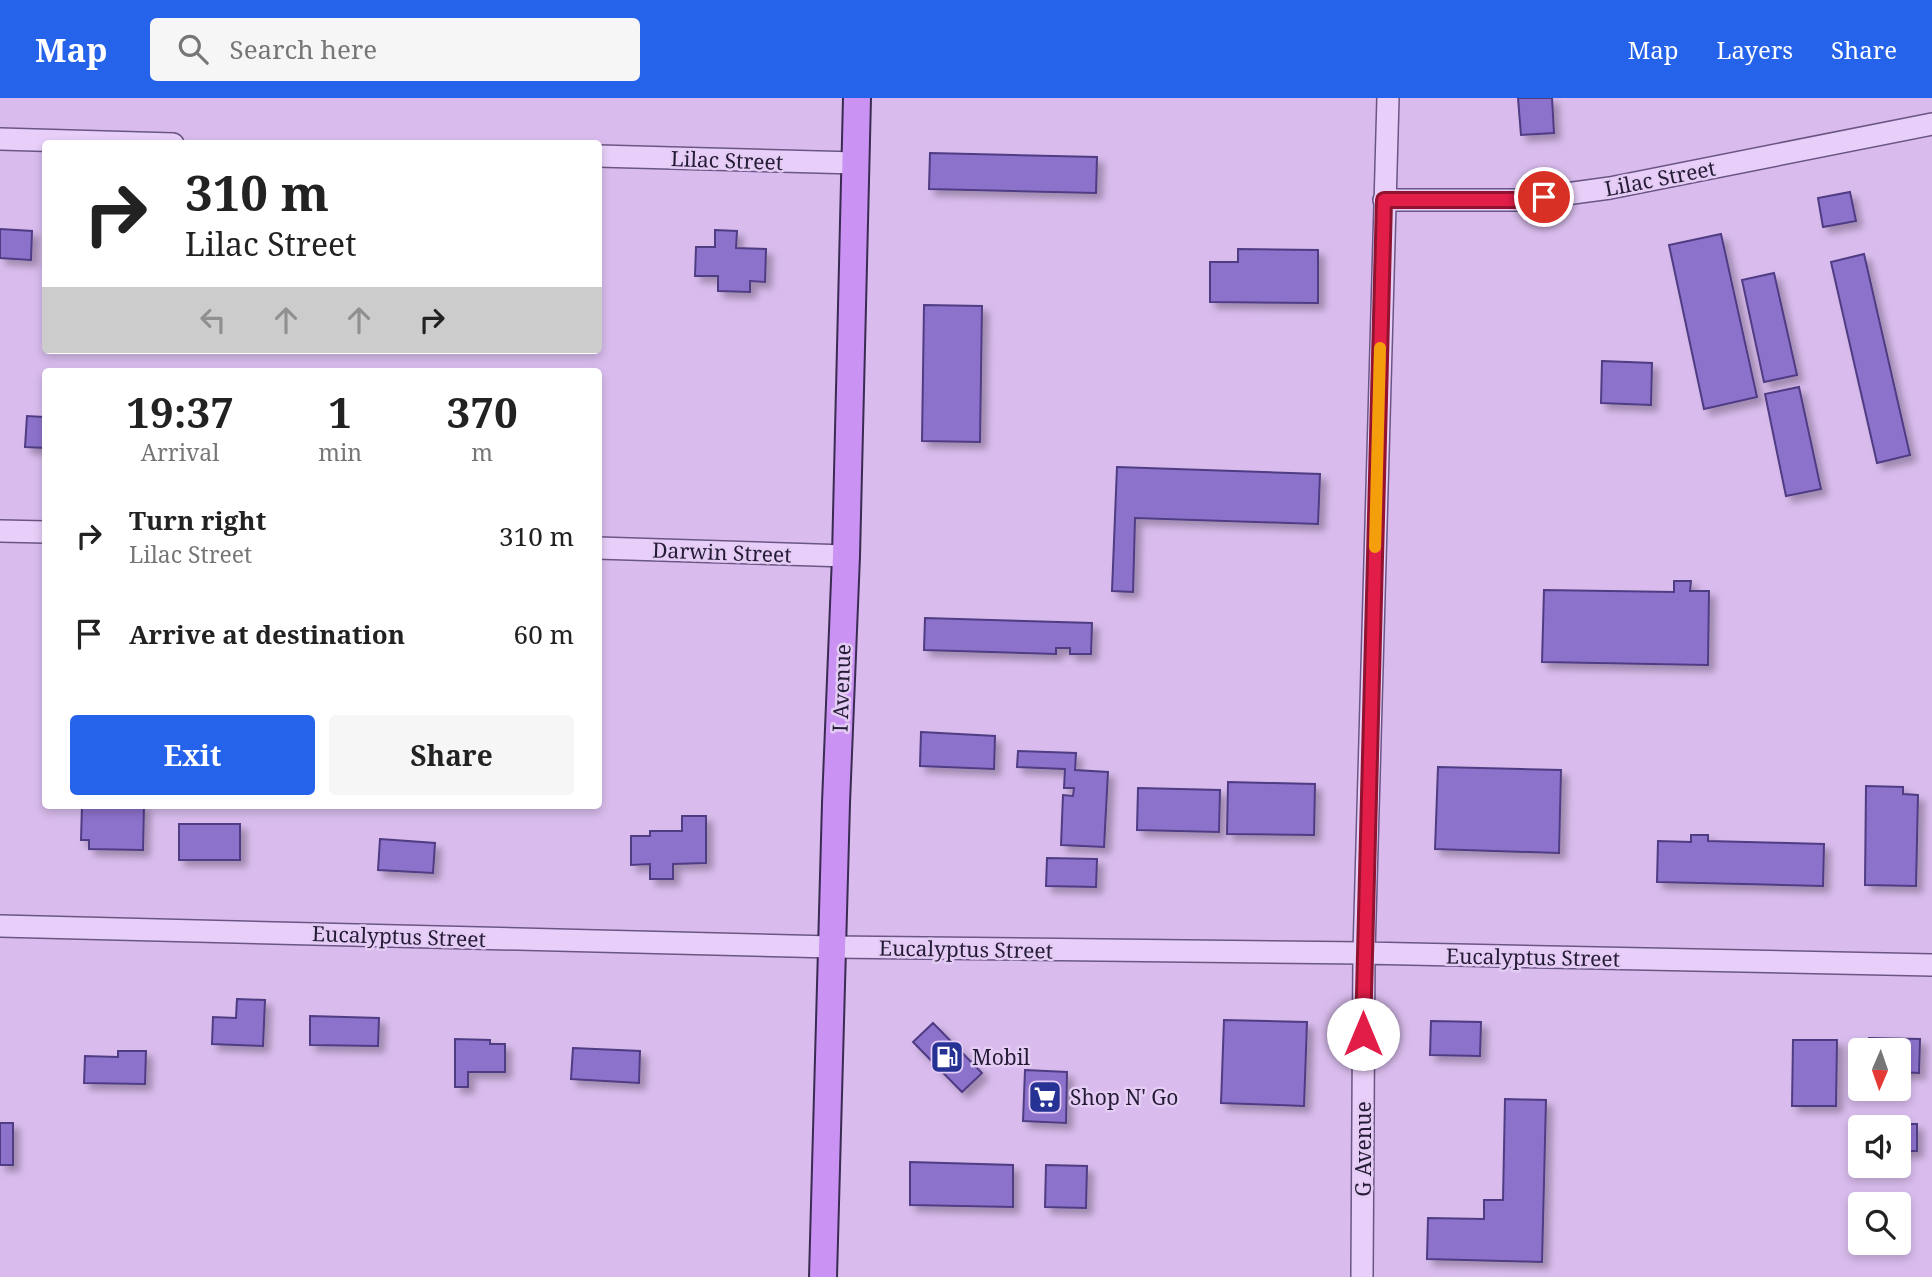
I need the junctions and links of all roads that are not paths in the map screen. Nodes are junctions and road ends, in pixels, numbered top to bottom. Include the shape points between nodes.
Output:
1 (857, 98) edge
2 (1388, 98) edge
3 (1932, 124) edge
4 (0, 139) edge
5 (42, 140) edge
6 (602, 156) edge
7 (856, 163) junction
8 (1384, 200) junction
9 (0, 531) edge
10 (42, 532) edge
11 (602, 548) edge
12 (846, 556) junction
13 (0, 926) edge
14 (832, 947) junction
15 (1364, 953) junction
16 (1932, 965) edge
17 (822, 1277) edge
18 (1362, 1277) edge

1 - 7 main road, I Avenue
2 - 8 street, G Avenue
3 - 8 street, Lilac Street via 1610,188 1522,200
4 - 5 street
6 - 7 street, Lilac Street
7 - 12 main road, I Avenue
8 - 15 street, G Avenue
9 - 10 street
11 - 12 street, Darwin Street
12 - 14 main road, I Avenue
13 - 14 street, Eucalyptus Street
14 - 15 street, Eucalyptus Street
14 - 17 main road, I Avenue
15 - 16 street, Eucalyptus Street
15 - 18 street, G Avenue

